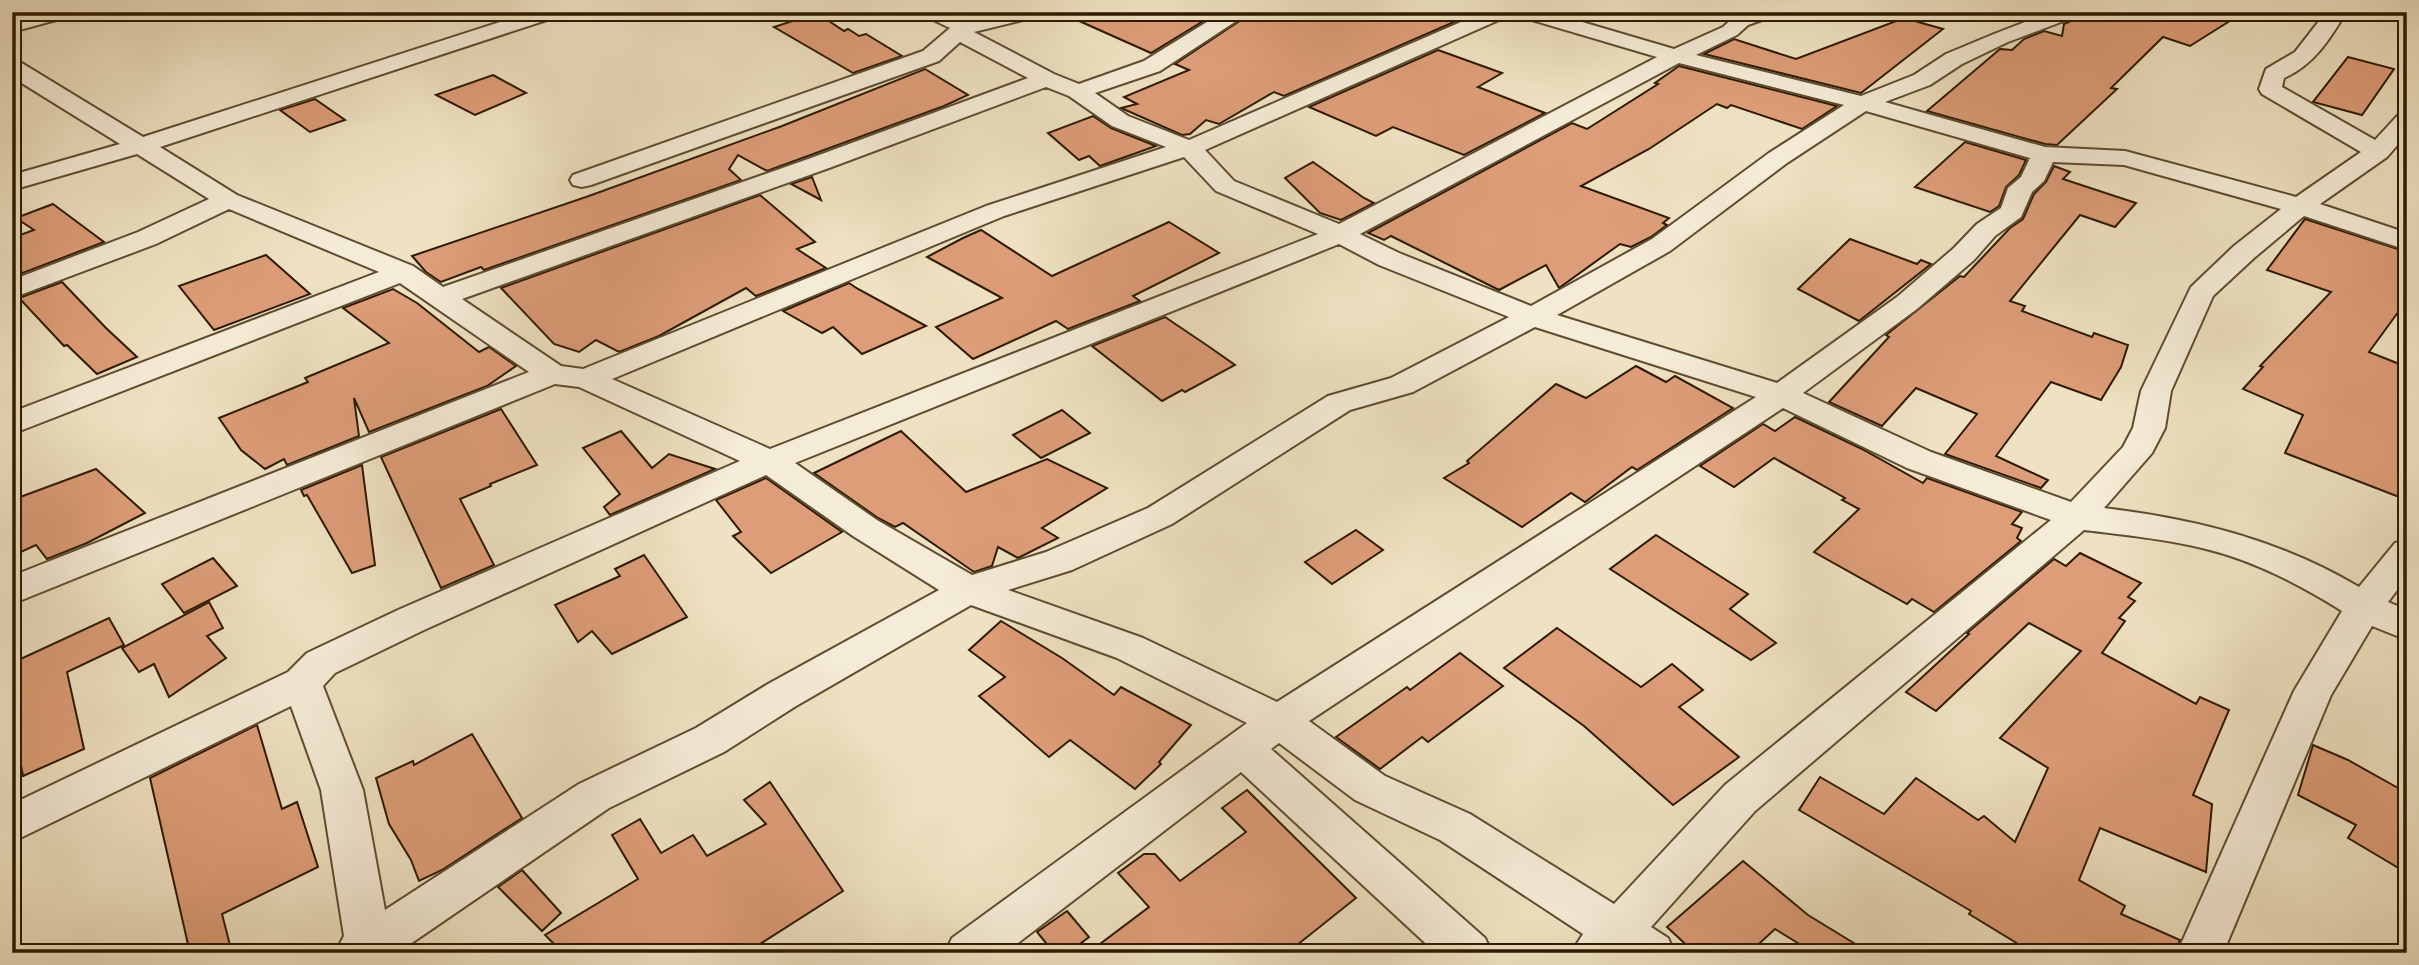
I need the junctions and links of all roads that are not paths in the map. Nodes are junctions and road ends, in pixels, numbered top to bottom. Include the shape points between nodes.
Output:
1 (64, 12) edge
2 (552, 12) edge
3 (932, 12) edge
4 (1032, 12) edge
5 (1240, 12) edge
6 (1501, 12) edge
7 (1525, 12) edge
8 (1766, 12) edge
9 (2070, 12) edge
10 (2336, 12) edge
11 (12, 26) edge
12 (962, 29) junction
13 (1676, 56) junction
14 (12, 67) edge
15 (1046, 79) junction
16 (1077, 91) junction
17 (1863, 103) junction
18 (2407, 119) edge
19 (141, 146) junction
20 (1189, 148) junction
21 (2378, 152) junction
22 (2044, 154) junction
23 (582, 180) dead end
24 (12, 183) edge
25 (228, 200) junction
26 (2300, 206) junction
27 (1338, 235) junction
28 (2407, 242) edge
29 (403, 272) junction
30 (12, 290) edge
31 (439, 298) junction
32 (1531, 316) junction
33 (552, 374) junction
34 (586, 379) junction
35 (1780, 395) junction
36 (12, 424) edge
37 (769, 461) junction
38 (2077, 517) junction
39 (2407, 552) edge
40 (968, 590) junction
41 (12, 591) edge
42 (2364, 607) junction
43 (2407, 626) edge
44 (302, 683) junction
45 (1279, 721) junction
46 (1243, 749) junction
47 (12, 824) edge
48 (1606, 943) edge
49 (365, 951) edge
50 (968, 953) edge
51 (1469, 953) edge
52 (1652, 953) edge
53 (2200, 953) edge

1 - 11 street
2 - 19 street
3 - 12 street via 957,22
4 - 12 street
5 - 16 street via 1145,69
6 - 20 street
7 - 13 street
8 - 13 street
9 - 17 street via 2001,38 1954,59 1922,80
10 - 21 street via 2315,47 2274,74 2270,89
12 - 15 street via 985,48
12 - 23 street via 931,56
13 - 17 street
13 - 27 street
14 - 19 street
15 - 16 street
15 - 31 street
16 - 20 street via 1120,121
17 - 22 street
17 - 32 street via 1778,158 1661,245
18 - 21 street
19 - 24 street
19 - 25 street
20 - 27 street via 1225,186
20 - 34 street via 995,211
21 - 26 street
22 - 26 street via 2125,158
22 - 35 street via 2032,181 2021,188 2012,212 1907,303
25 - 29 street
25 - 30 street via 148,238
26 - 28 street
26 - 38 street via 2201,293 2156,391 2150,428 2136,453
27 - 32 street
27 - 37 street
29 - 31 street
29 - 36 street
31 - 33 street
32 - 35 street
32 - 40 street via 1402,385 1339,404 1160,516 1059,561
33 - 34 street
33 - 41 street
34 - 37 street
35 - 38 street via 1919,460
35 - 45 street
37 - 40 street via 865,528
37 - 44 street via 411,620 321,663
38 - 42 street via 2213,538 2316,578
38 - 48 street via 1740,798
39 - 42 street
40 - 45 street via 1130,648
40 - 49 street via 710,740 594,796
42 - 43 street
42 - 53 street via 2313,691
44 - 47 street
44 - 49 street via 342,790
45 - 46 street
45 - 48 street via 1370,788 1455,827
46 - 50 street
46 - 51 street
48 - 52 street

